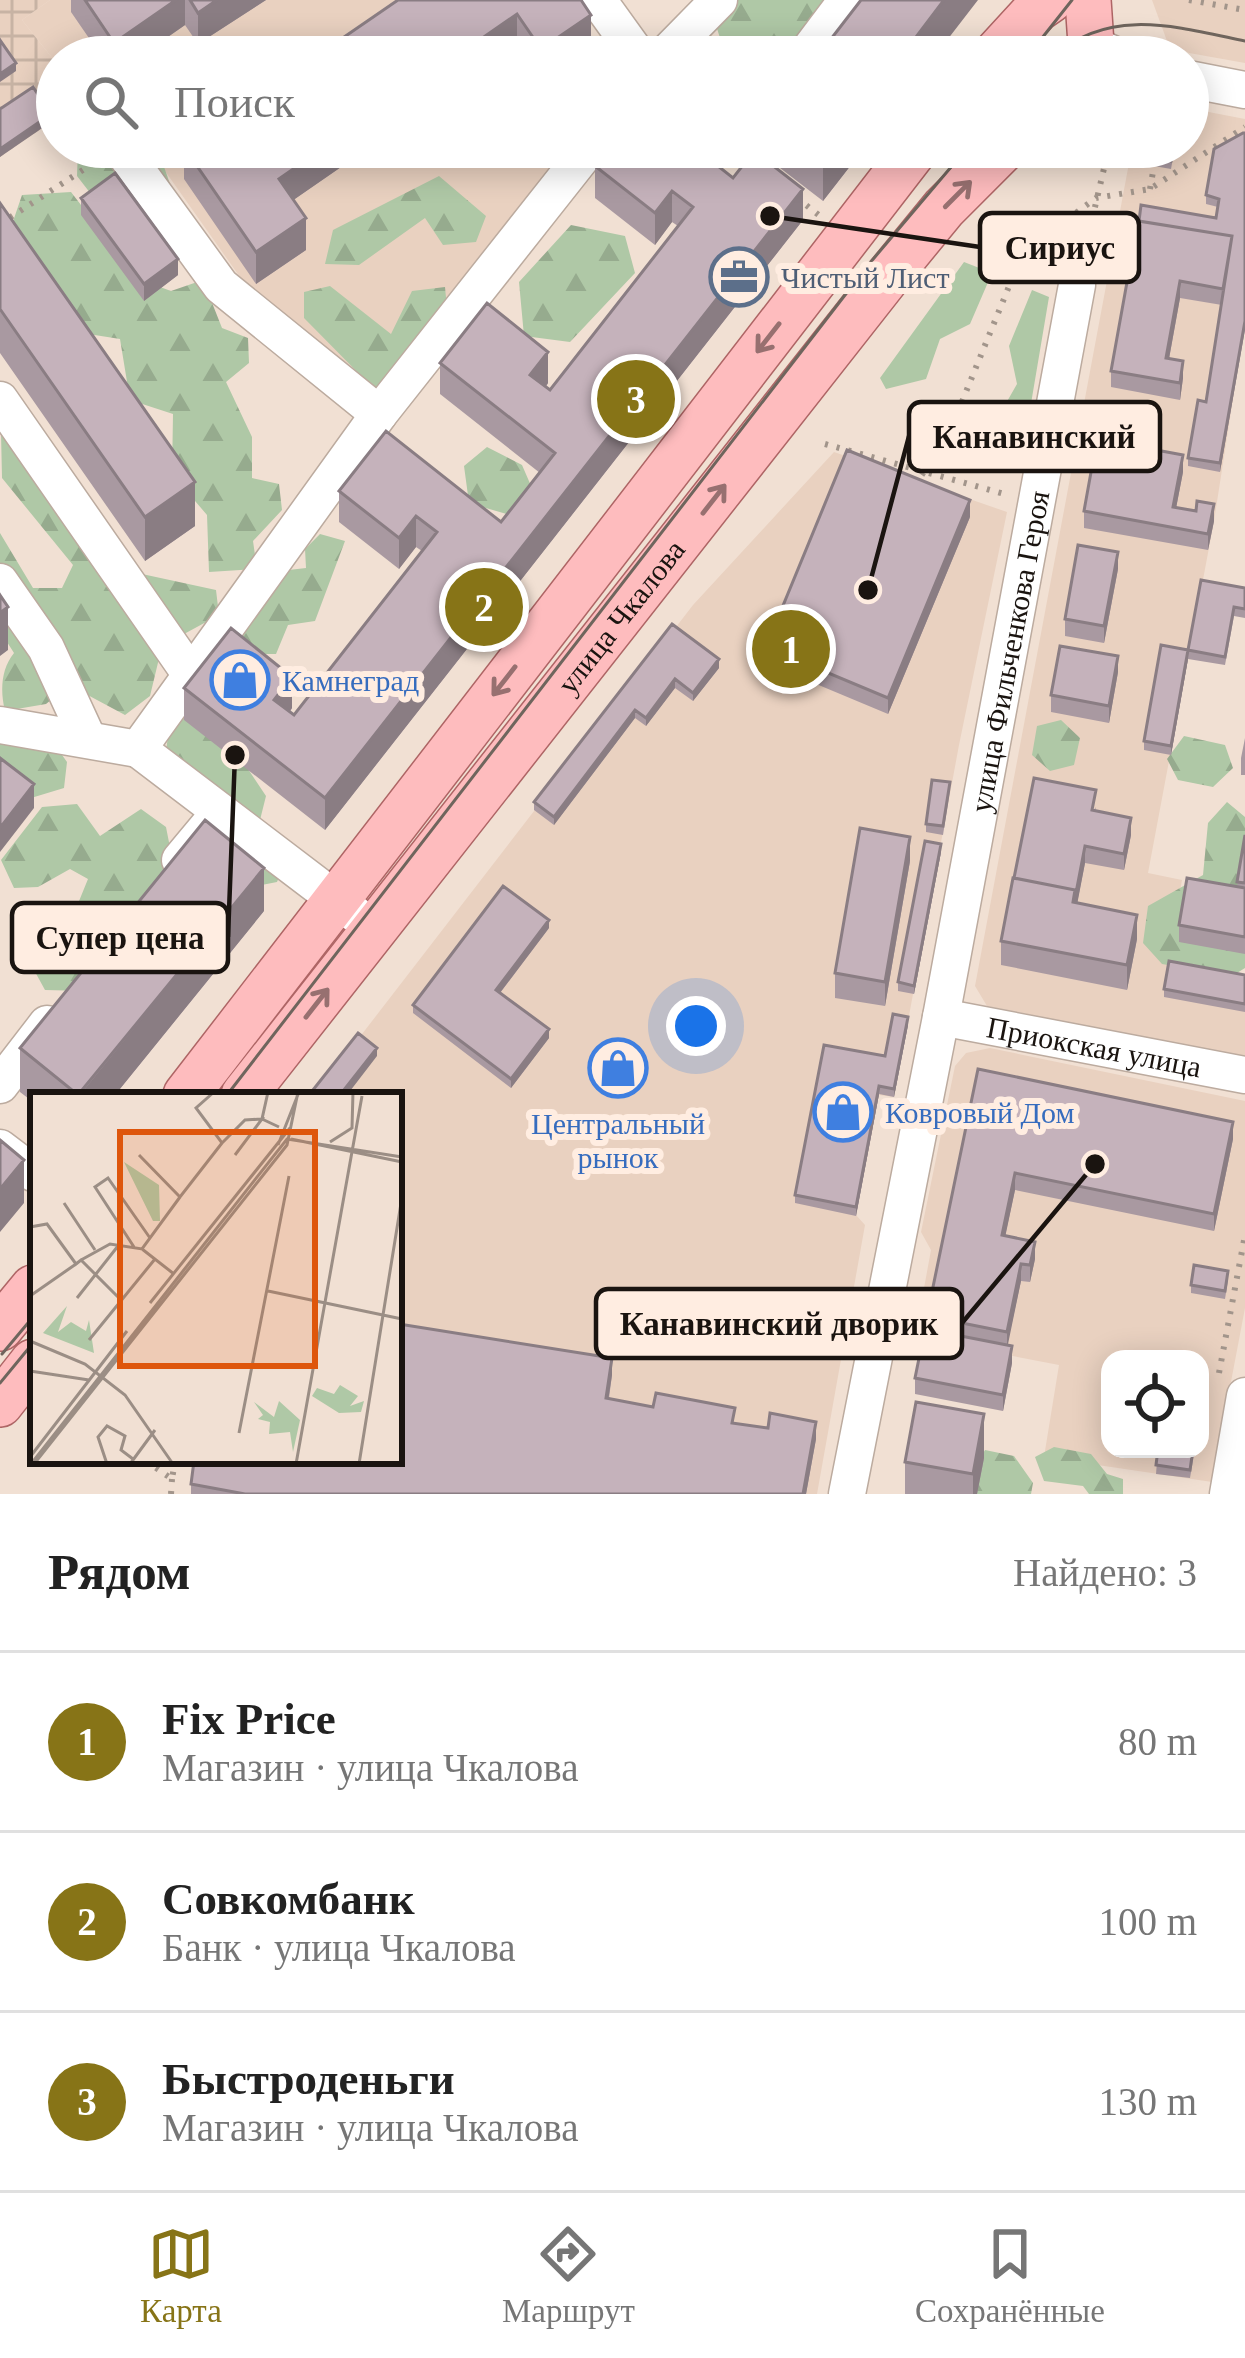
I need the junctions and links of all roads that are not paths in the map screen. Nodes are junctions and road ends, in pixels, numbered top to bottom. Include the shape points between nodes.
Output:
1 (598, 0) edge
2 (719, 0) edge
3 (847, 0) edge
4 (1050, 0) edge
5 (624, 36) edge
6 (684, 36) edge
7 (820, 36) edge
8 (1012, 36) edge
9 (1209, 84) edge
10 (1245, 91) edge
11 (122, 168) edge
12 (573, 168) edge
13 (901, 168) edge
14 (984, 168) edge
15 (1077, 285) road end
16 (0, 400) edge
17 (379, 414) junction
18 (0, 582) edge
19 (191, 675) junction
20 (0, 725) edge
21 (87, 737) junction
22 (138, 748) junction
23 (220, 812) junction
24 (160, 884) edge
25 (337, 899) junction
26 (376, 929) junction
27 (74, 991) edge
28 (941, 1017) junction
29 (3, 1075) edge
30 (1245, 1075) edge
31 (189, 1092) edge
32 (246, 1092) edge
33 (0, 1148) edge
34 (30, 1171) edge
35 (30, 1292) edge
36 (0, 1328) edge
37 (30, 1366) edge
38 (1231, 1392) edge
39 (0, 1404) edge
40 (847, 1494) edge
41 (1228, 1494) edge

1 - 5 street
2 - 6 street
3 - 7 street
4 - 8 main road
9 - 10 street
11 - 17 street via 221,286
12 - 17 street
13 -> 25 main road, улица Чкалова
26 -> 14 main road, улица Чкалова via 885,280
15 - 28 street, улица Фильченкова Героя
16 - 19 street
17 - 19 street
18 - 21 street via 46,648
19 - 22 street
20 - 21 street
21 - 22 street
22 - 23 street
23 - 24 street
23 - 25 street
25 - 26 street
25 - 31 main road, улица Чкалова
32 -> 26 main road, улица Чкалова
27 - 29 street
28 - 30 street, Приокская улица
28 - 40 street, улица Фильченкова Героя
33 - 34 street
35 - 36 main road
37 - 39 main road
38 - 41 street

